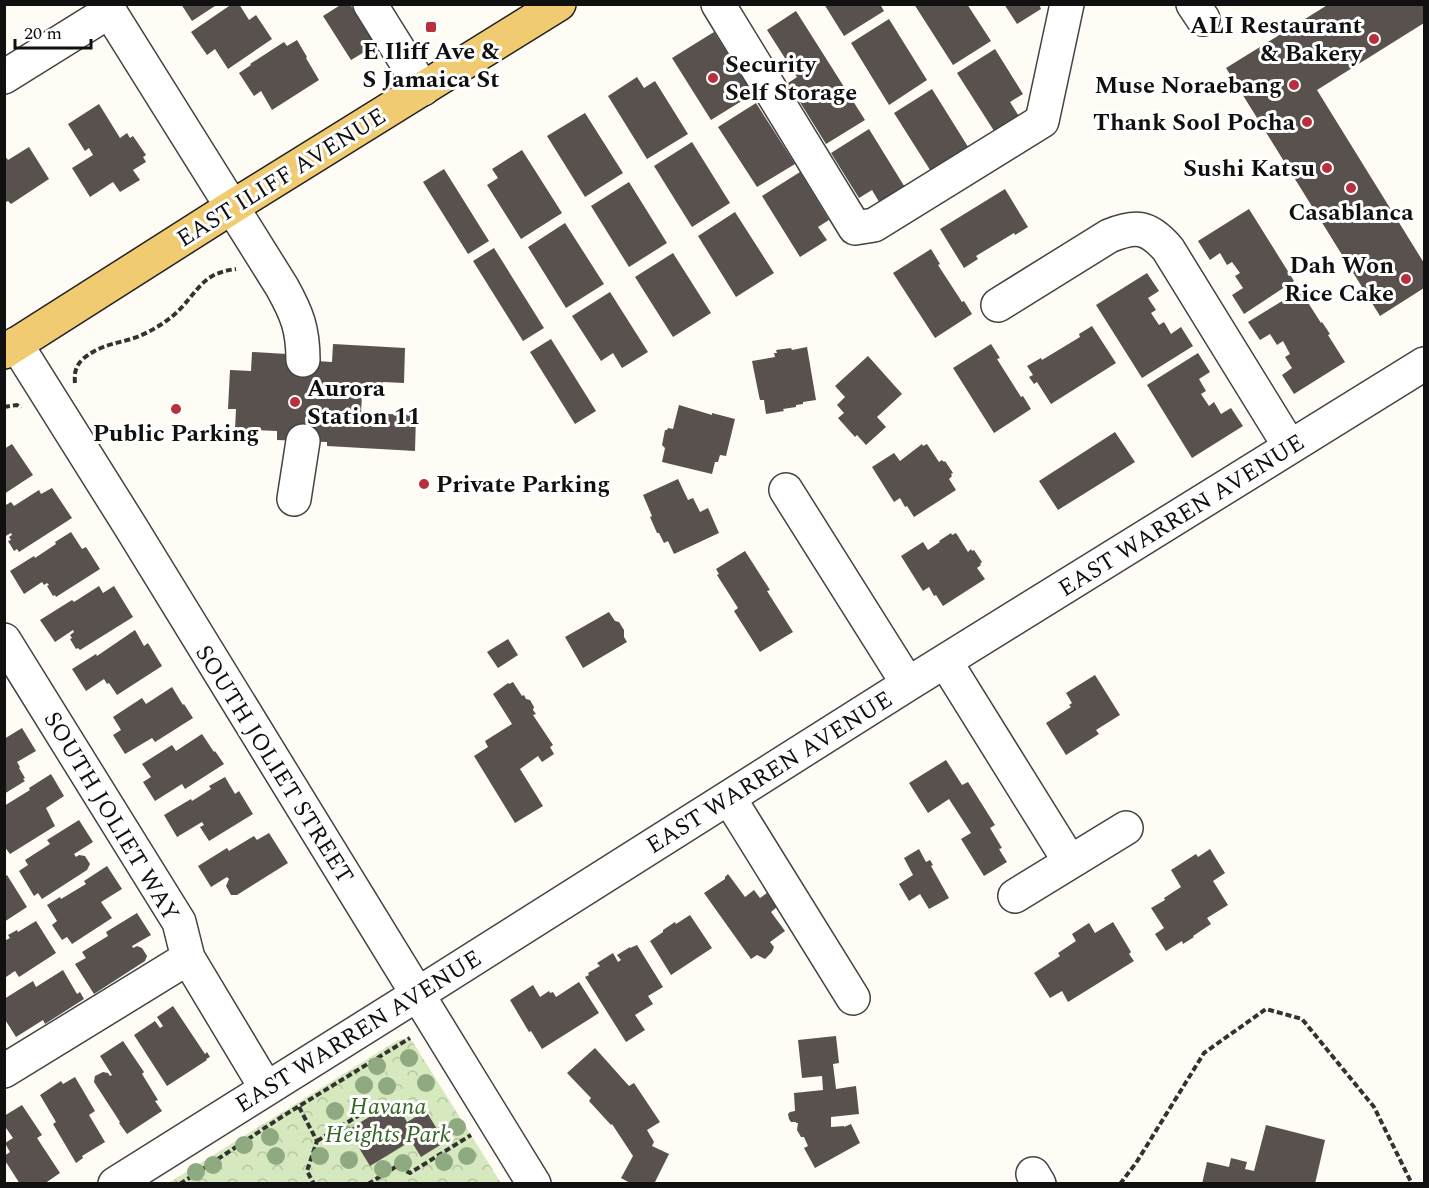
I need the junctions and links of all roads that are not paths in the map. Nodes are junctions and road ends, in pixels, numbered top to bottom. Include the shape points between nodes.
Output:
1 (370, 4) edge
2 (559, 4) edge
3 (718, 4) edge
4 (1067, 4) edge
5 (108, 8) edge
6 (4, 77) edge
7 (423, 88) junction
8 (232, 207) junction
9 (998, 305) dead end
10 (10, 348) edge
11 (303, 360) dead end
12 (1425, 364) edge
13 (303, 441) dead end
14 (1290, 447) junction
15 (786, 490) dead end
16 (294, 499) dead end
17 (4, 640) edge
18 (945, 661) junction
19 (908, 684) junction
20 (729, 798) junction
21 (1126, 828) dead end
22 (1070, 862) junction
23 (1015, 896) dead end
24 (188, 958) junction
25 (418, 994) junction
26 (853, 998) dead end
27 (4, 1071) edge
28 (267, 1088) junction
29 (115, 1184) edge
30 (534, 1184) edge

1 - 7 street
2 - 7 main road, EAST ILIFF AVENUE
3 - 4 street via 855,228 874,225 1042,121
5 - 6 street
5 - 8 street
7 - 8 main road, EAST ILIFF AVENUE
8 - 10 main road, EAST ILIFF AVENUE
8 - 11 street via 293,307 302,335
9 - 14 street via 1108,236 1128,229 1149,232 1168,249
10 - 25 street, SOUTH JOLIET STREET via 126,519
12 - 14 street, EAST WARREN AVENUE
13 - 16 street
14 - 18 street, EAST WARREN AVENUE
15 - 19 street
17 - 24 street, SOUTH JOLIET WAY via 179,922
18 - 19 street, EAST WARREN AVENUE
18 - 22 street
19 - 20 street, EAST WARREN AVENUE
20 - 25 street, EAST WARREN AVENUE
20 - 26 street
21 - 22 street
22 - 23 street
24 - 27 street
24 - 28 street, SOUTH JOLIET WAY
25 - 28 street, EAST WARREN AVENUE
25 - 30 street, SOUTH JOLIET STREET
28 - 29 street, EAST WARREN AVENUE

